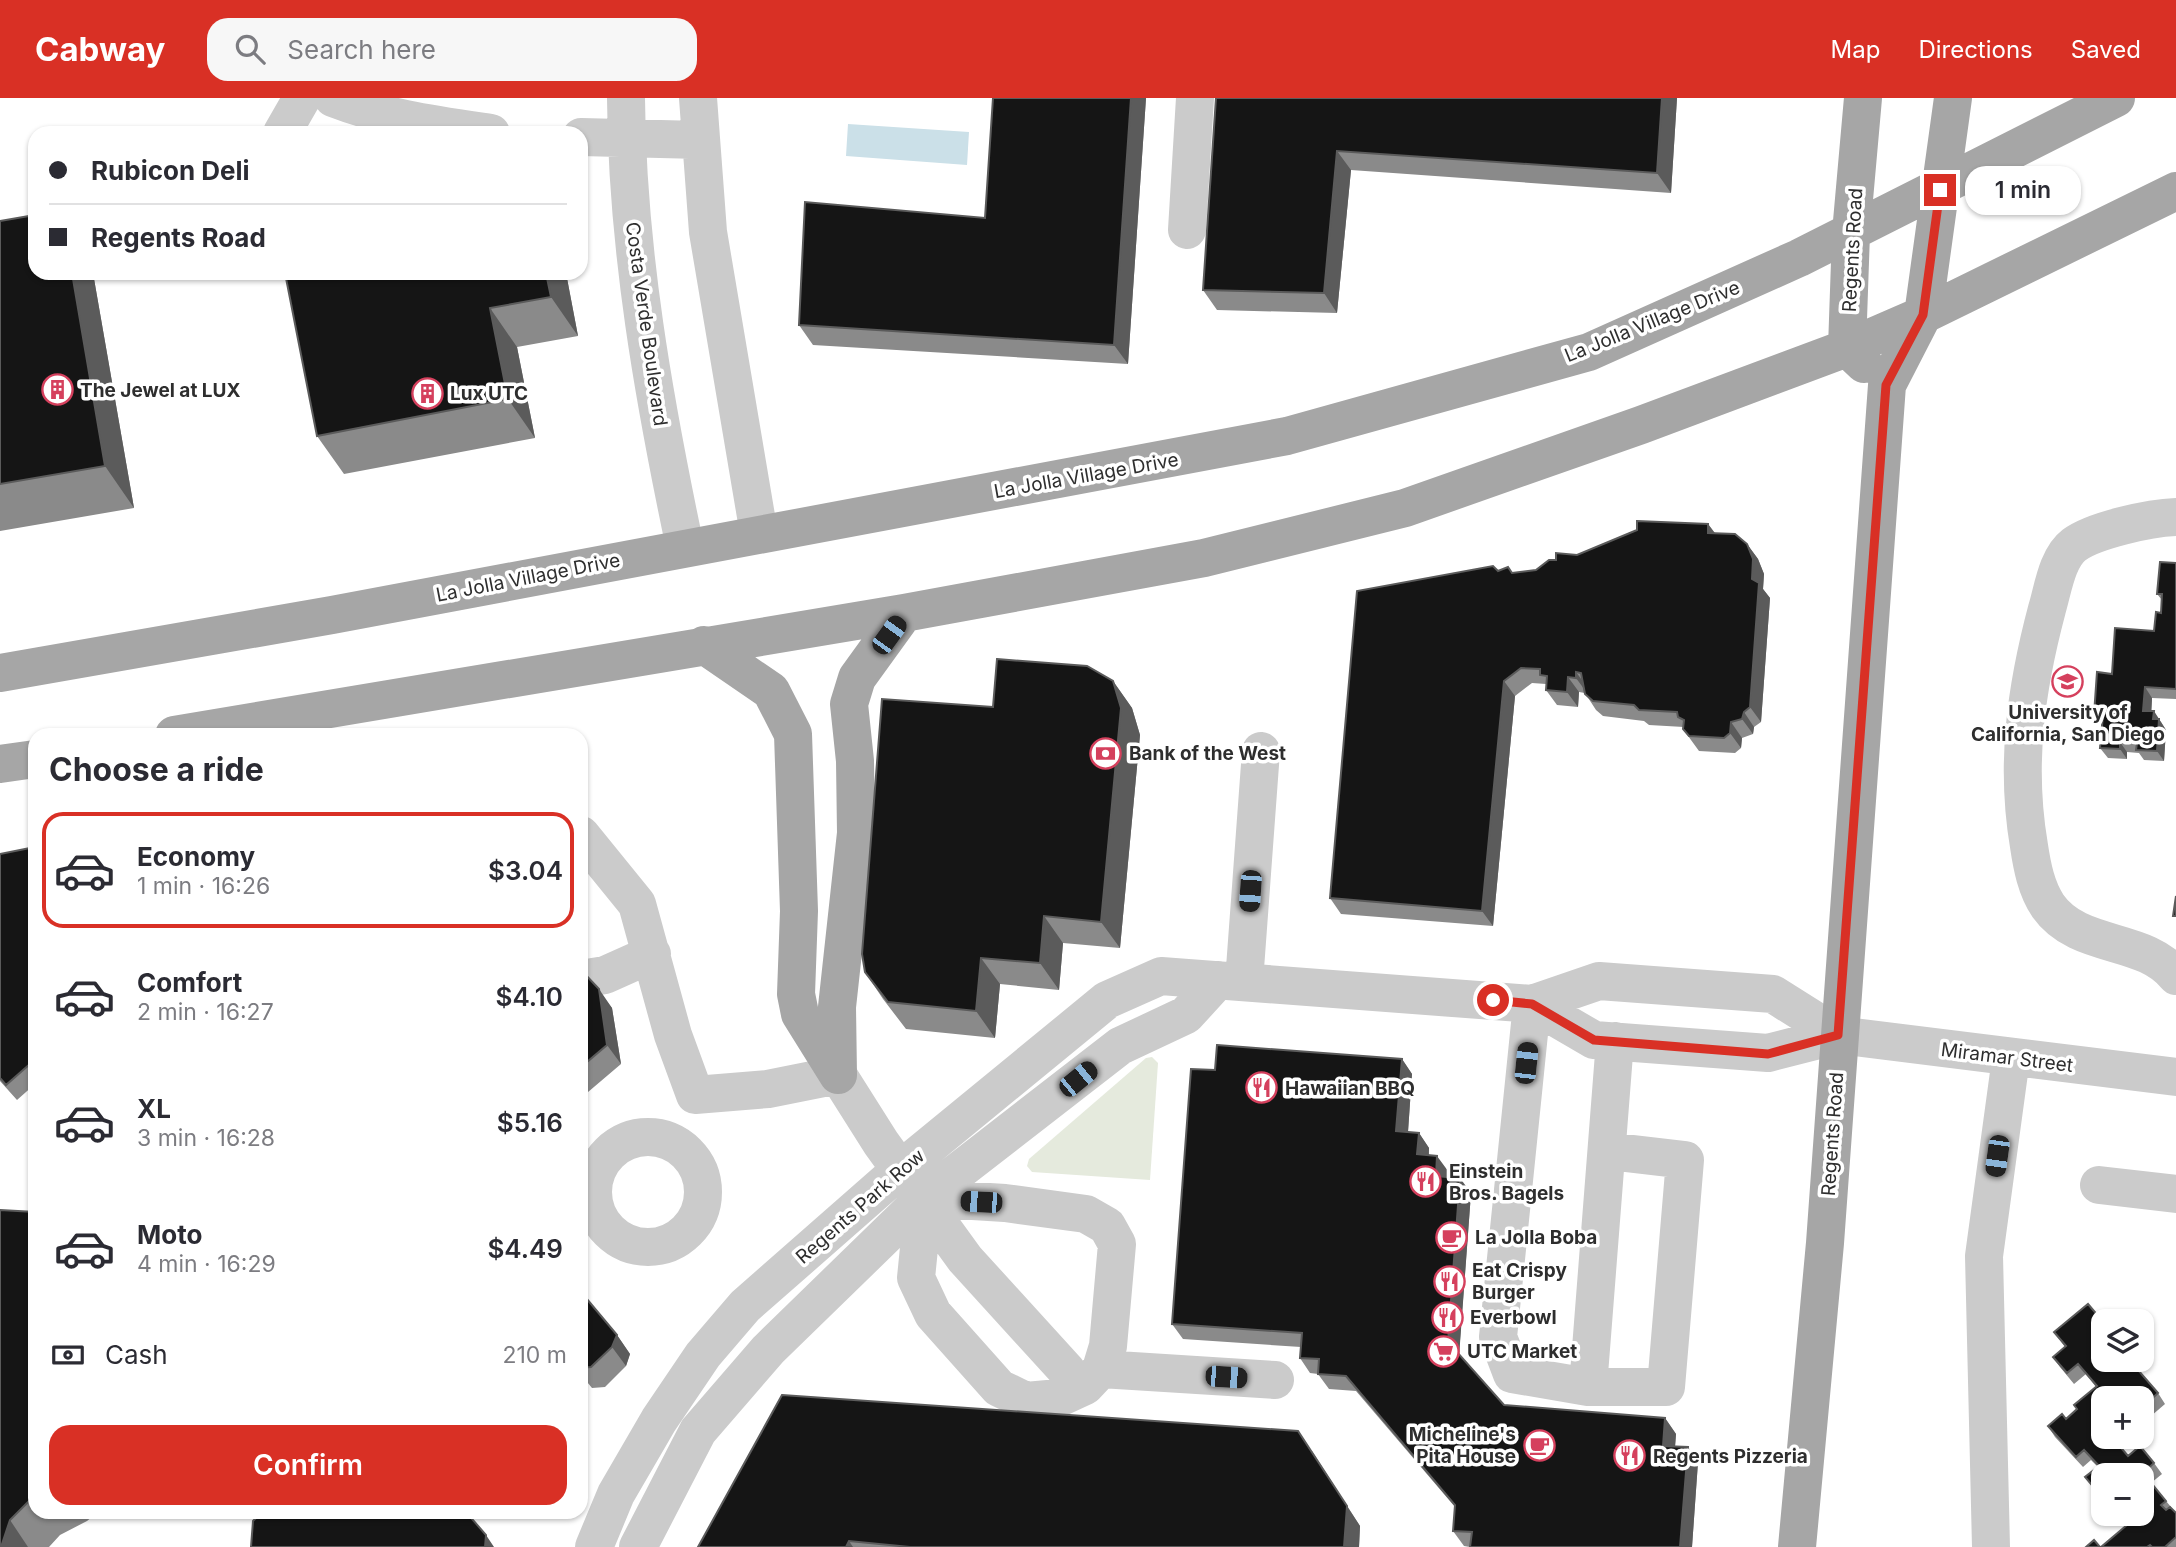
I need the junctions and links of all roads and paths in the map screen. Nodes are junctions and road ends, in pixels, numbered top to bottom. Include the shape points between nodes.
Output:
1 (302, 98) edge
2 (333, 98) edge
3 (626, 98) edge
4 (698, 98) edge
5 (1195, 98) edge
6 (1863, 98) edge
7 (1953, 98) edge
8 (2116, 98) edge
9 (286, 126) edge
10 (442, 126) edge
11 (588, 137) edge
12 (626, 138) junction
13 (700, 140) junction
14 (1940, 190) junction
15 (2176, 191) edge
16 (1187, 230) dead end
17 (1851, 233) junction
18 (1923, 315) junction
19 (1847, 348) junction
20 (1886, 385) junction
21 (2176, 517) edge
22 (759, 534) junction
23 (685, 547) junction
24 (904, 613) junction
25 (704, 645) junction
26 (0, 673) edge
27 (215, 728) edge
28 (1261, 751) dead end
29 (28, 760) edge
30 (0, 764) edge
31 (588, 844) edge
32 (588, 959) edge
33 (640, 959) junction
34 (2176, 976) edge
35 (588, 978) edge
36 (1231, 981) junction
37 (1532, 1004) junction
38 (1838, 1035) junction
39 (1615, 1041) junction
40 (2011, 1058) junction
41 (838, 1075) junction
42 (2176, 1077) edge
43 (695, 1095) junction
44 (672, 1142) dead end
45 (1608, 1151) junction
46 (912, 1184) junction
47 (2099, 1185) dead end
48 (2176, 1195) edge
49 (1084, 1370) junction
50 (1275, 1380) dead end
51 (1588, 1387) junction
52 (594, 1547) edge
53 (638, 1547) edge
54 (1797, 1547) edge
55 (1991, 1547) edge

1 - 9 street
2 - 10 street
3 - 12 street, Costa Verde Boulevard
4 - 13 street
5 - 16 street
6 - 17 main road, Regents Road
7 - 14 main road, Regents Road
8 - 14 main road, La Jolla Village Drive
11 - 12 street
12 - 13 street
12 - 23 street, Costa Verde Boulevard via 640,292
13 - 22 street via 708,232
14 - 17 main road, La Jolla Village Drive
14 - 18 main road, Regents Road
15 - 18 main road
17 - 19 main road, Regents Road
17 - 22 main road, La Jolla Village Drive via 1589,352 1300,433
18 - 19 main road
18 - 20 main road, Regents Road
19 - 20 main road
19 - 24 main road via 1405,508 1204,558
20 - 38 main road, Regents Road
21 - 34 street via 2122,525 2073,546 2057,574 2040,636 2028,689 2022,749 2023,809 2034,875 2049,906 2072,928 2149,954
22 - 23 main road, La Jolla Village Drive
23 - 26 main road, La Jolla Village Drive
24 - 25 main road
24 - 41 main road via 858,678 849,704 856,833 837,1007
25 - 27 main road
25 - 41 main road via 771,691 793,734 799,911 796,994 800,1014
28 - 36 street
29 - 30 main road
31 - 33 street via 637,904
32 - 33 street
33 - 35 street
33 - 43 street
36 - 37 street, Regents Park Row
36 - 46 street, Regents Park Row via 1161,976 1107,1000
37 - 38 street via 1599,981 1773,994
37 - 39 street, Regents Park Row via 1594,1040
37 - 51 street via 1498,1336 1512,1374
38 - 39 street, Regents Park Row via 1768,1054
38 - 40 street, Miramar Street
38 - 54 main road, Regents Road via 1825,1243
39 - 45 street
40 - 42 street, Miramar Street
40 - 55 street via 1984,1256
41 - 43 street via 768,1089
41 - 46 street
43 - 44 street
45 - 51 street
45 - 51 street via 1685,1160 1683,1187 1666,1387
46 - 49 street via 965,1259
46 - 49 street via 916,1278 933,1314 999,1388 1026,1401 1059,1398 1085,1387
46 - 49 street via 1086,1214 1107,1226 1117,1244 1108,1346
46 - 52 street, Regents Park Row via 745,1306 703,1355 659,1420 616,1494
46 - 53 street, Regents Park Row via 698,1431
47 - 48 street
49 - 50 street

